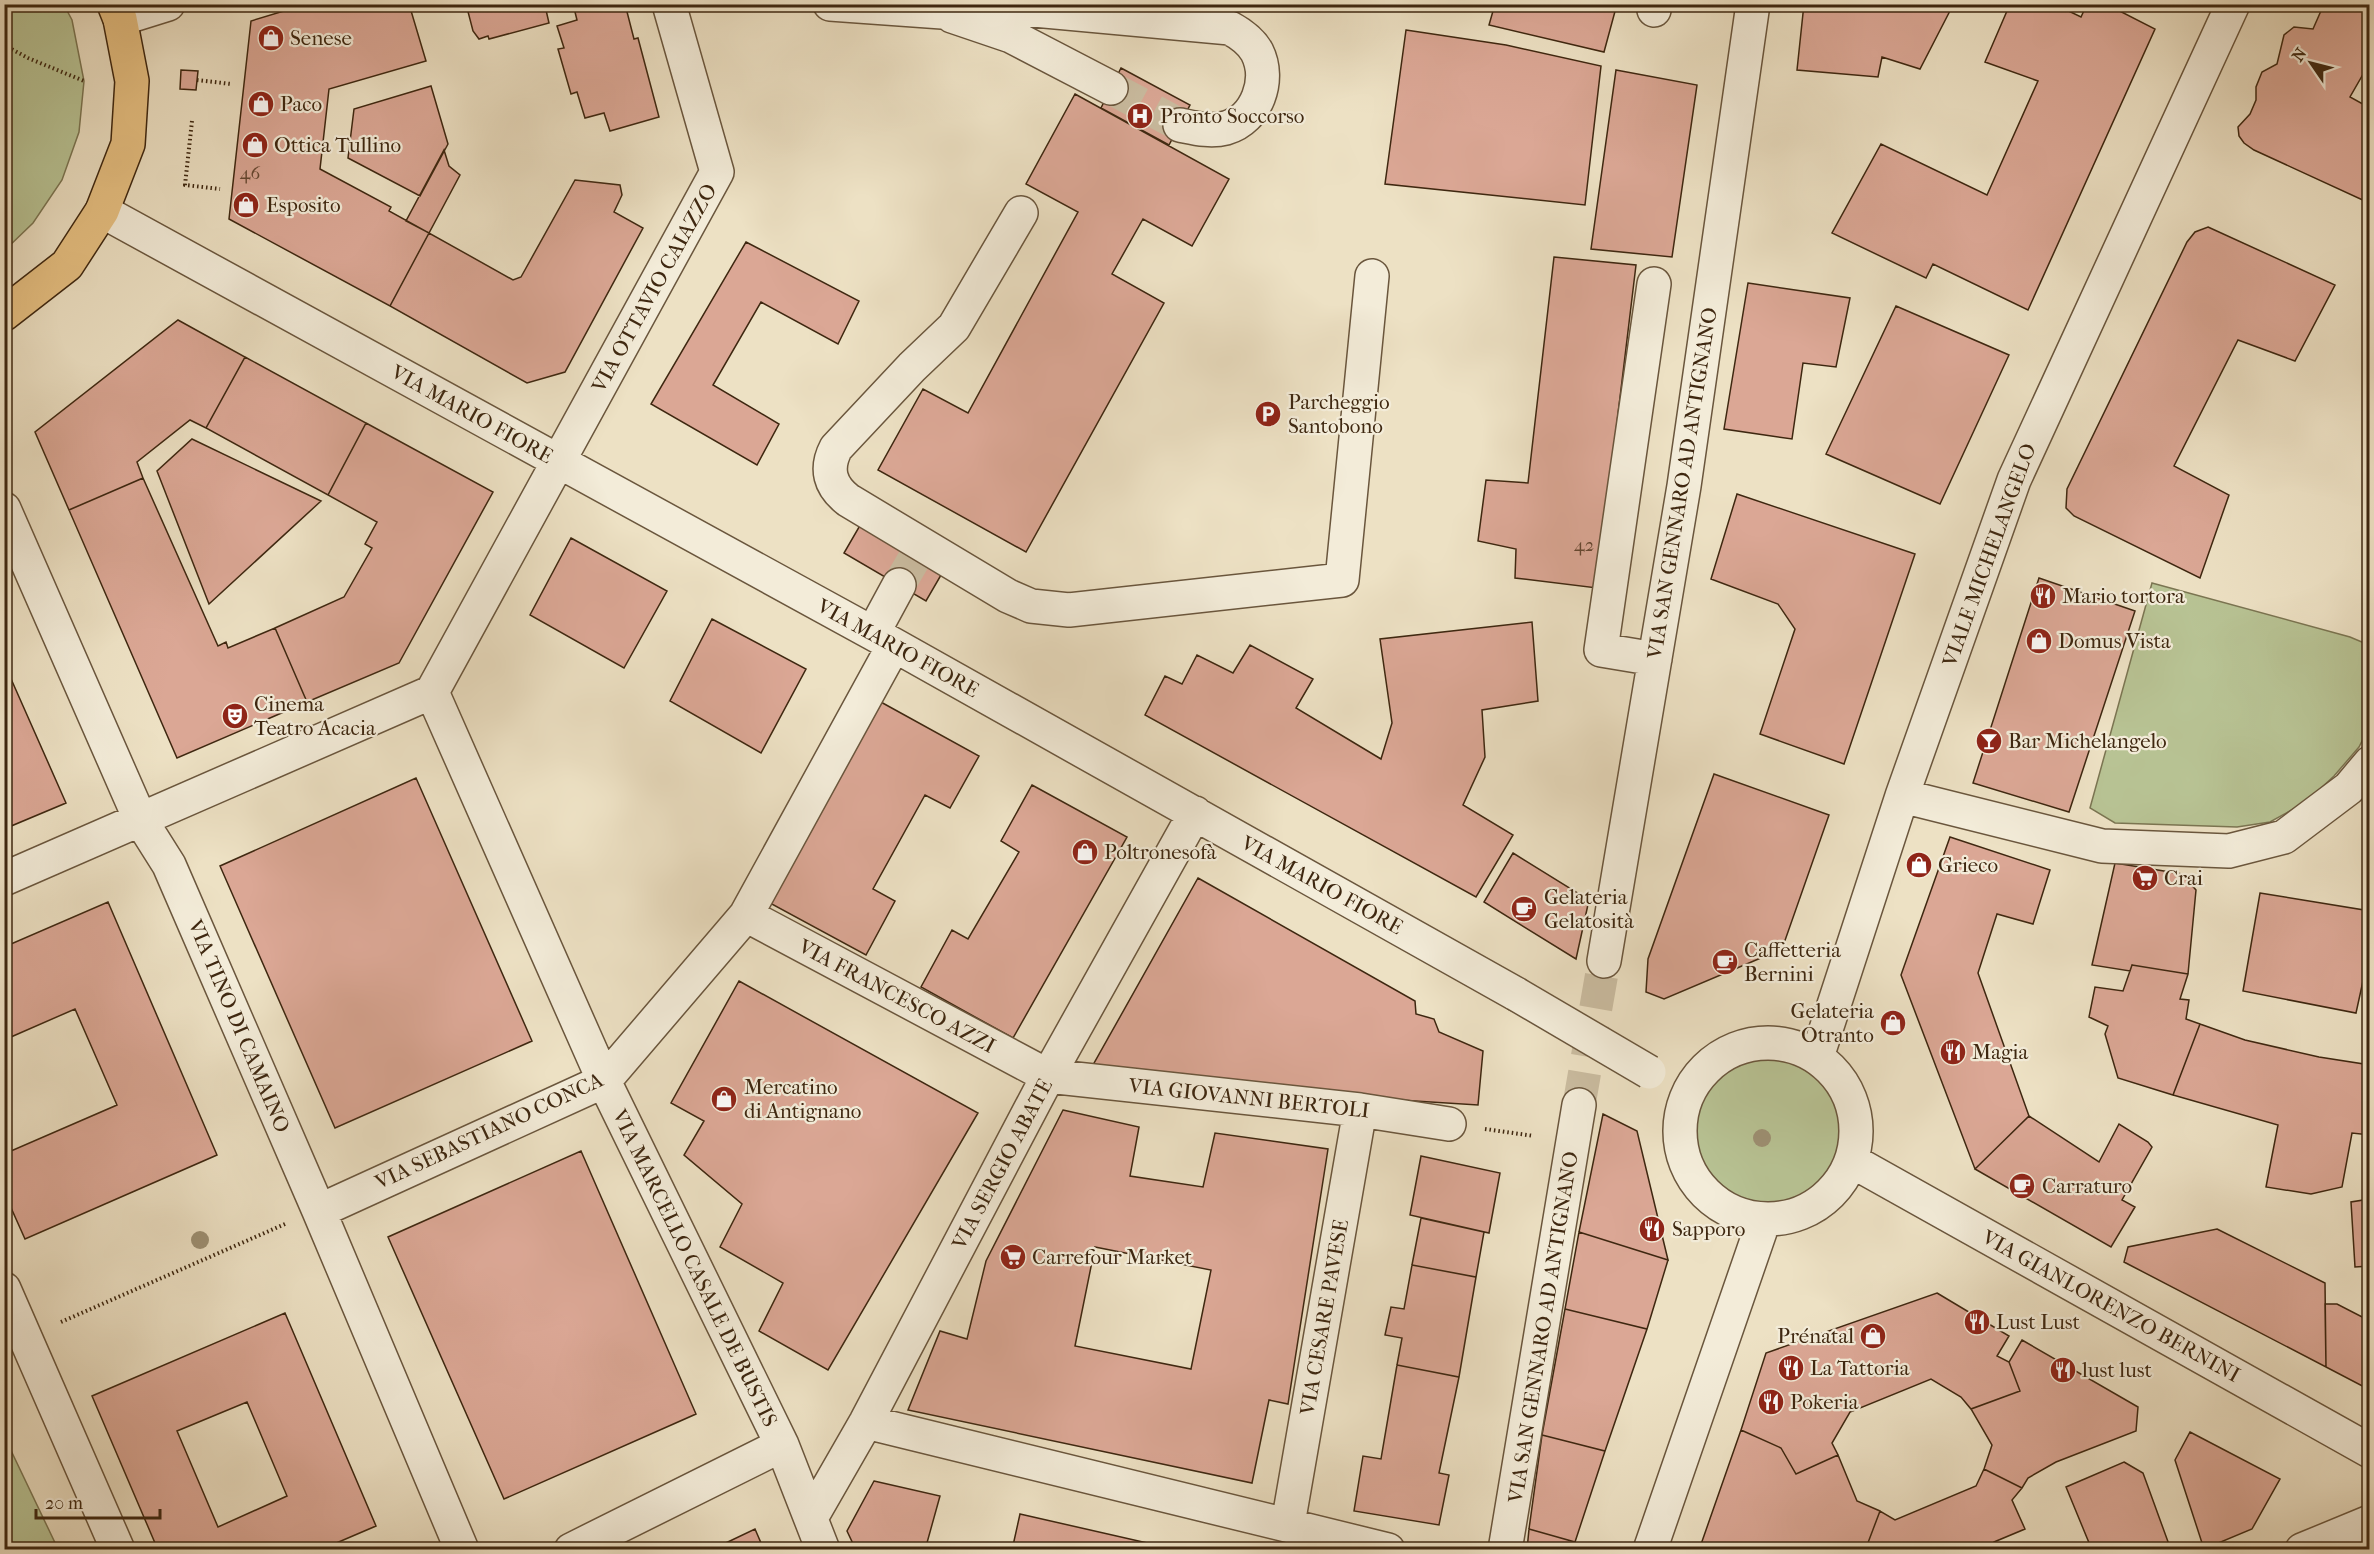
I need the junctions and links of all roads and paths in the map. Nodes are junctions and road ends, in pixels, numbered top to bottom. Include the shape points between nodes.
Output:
1 (168, 4) edge
2 (669, 4) edge
3 (830, 4) edge
4 (1753, 4) edge
5 (2233, 4) edge
6 (117, 12) edge
7 (942, 12) junction
8 (4, 45) edge
9 (197, 80) dead end
10 (84, 81) dead end
11 (231, 84) dead end
12 (1111, 88) tunnel mouth
13 (192, 121) dead end
14 (1180, 125) tunnel mouth
15 (220, 189) dead end
16 (102, 211) junction
17 (1021, 213) dead end
18 (1372, 276) dead end
19 (1654, 284) dead end
20 (4, 314) edge
21 (558, 462) junction
22 (4, 509) edge
23 (899, 585) tunnel mouth
24 (883, 639) junction
25 (1655, 659) junction
26 (432, 692) junction
27 (2370, 763) edge
28 (1902, 796) junction
29 (1195, 813) junction
30 (140, 819) junction
31 (4, 879) edge
32 (746, 915) junction
33 (1604, 961) tunnel mouth
34 (1817, 1057) junction
35 (1048, 1076) junction
36 (604, 1081) junction
37 (1687, 1095) junction
38 (1579, 1105) tunnel mouth
39 (1360, 1110) junction
40 (1449, 1124) joint
41 (1574, 1142) junction
42 (1852, 1161) junction
43 (319, 1211) junction
44 (1764, 1220) junction
45 (4, 1289) edge
46 (26, 1338) junction
47 (866, 1422) junction
48 (782, 1445) junction
49 (2370, 1451) edge
50 (812, 1516) junction
51 (2370, 1522) edge
52 (1288, 1524) junction
53 (118, 1550) edge
54 (462, 1550) edge
55 (571, 1550) edge
56 (823, 1550) edge
57 (1388, 1550) edge
58 (1505, 1550) edge
59 (1650, 1550) edge
60 (2302, 1550) edge

1 - 6 street
2 - 21 street, VIA OTTAVIO CAIAZZO via 717,172
3 - 7 street
4 - 25 street, VIA SAN GENNARO AD ANTIGNANO via 1684,486
5 - 28 street, VIALE MICHELANGELO via 2014,480
6 - 16 main road via 132,81 128,144
7 - 12 street via 1011,36
7 - 14 street via 988,6 1230,28 1245,37 1257,52 1263,69 1255,105 1244,118 1227,127 1209,131
8 - 10 path
9 - 11 path
13 - 15 path via 185,185
16 - 20 main road via 67,265
16 - 21 street, VIA MARIO FIORE
17 - 18 street via 954,327 836,448 829,471 838,493 1008,596 1032,606 1069,610 1342,580
19 - 25 street via 1601,650
21 - 24 street, VIA MARIO FIORE
21 - 26 street, VIA OTTAVIO CAIAZZO
22 - 30 street, VIA TINO DI CAMAINO
23 - 24 street, VIA SEBASTIANO CONCA
24 - 29 street, VIA MARIO FIORE
24 - 32 street, VIA SEBASTIANO CONCA
25 - 33 street, VIA SAN GENNARO AD ANTIGNANO
26 - 30 street
26 - 36 street, VIA MARCELLO CASALE DE BUSTIS
27 - 28 street via 2349,788 2284,837 2229,851 2102,846
28 - 34 street, VIALE MICHELANGELO
29 - 35 street, VIA SERGIO ABATE
29 - 37 street, VIA MARIO FIORE, bridge
30 - 31 street
30 - 43 street, VIA TINO DI CAMAINO via 169,865
32 - 35 street, VIA FRANCESCO AZZI
32 - 36 street, VIA SEBASTIANO CONCA
34 - 37 street via 1789,1045 1758,1042 1729,1052 1704,1069
34 - 42 street via 1839,1078 1853,1106 1857,1133
35 - 39 street, VIA GIOVANNI BERTOLI
35 - 47 street, VIA SERGIO ABATE
36 - 43 street, VIA SEBASTIANO CONCA
36 - 48 street, VIA MARCELLO CASALE DE BUSTIS
37 - 44 street via 1679,1124 1682,1155 1694,1180 1712,1201 1737,1215
38 - 41 street, VIA SAN GENNARO AD ANTIGNANO
39 - 40 street, VIA GIOVANNI BERTOLI
39 - 52 street, VIA CESARE PAVESE
40 - 41 path
41 - 58 street, VIA SAN GENNARO AD ANTIGNANO
42 - 44 street via 1838,1185 1818,1205 1792,1217
42 - 49 street, VIA GIANLORENZO BERNINI
43 - 46 path
43 - 54 street, VIA TINO DI CAMAINO
44 - 59 street
45 - 46 street
46 - 53 street
47 - 50 street, VIA SERGIO ABATE
47 - 52 street
48 - 50 street, VIA MARCELLO CASALE DE BUSTIS
48 - 55 street
50 - 56 street, VIA MARCELLO CASALE DE BUSTIS
51 - 60 street
52 - 57 street

